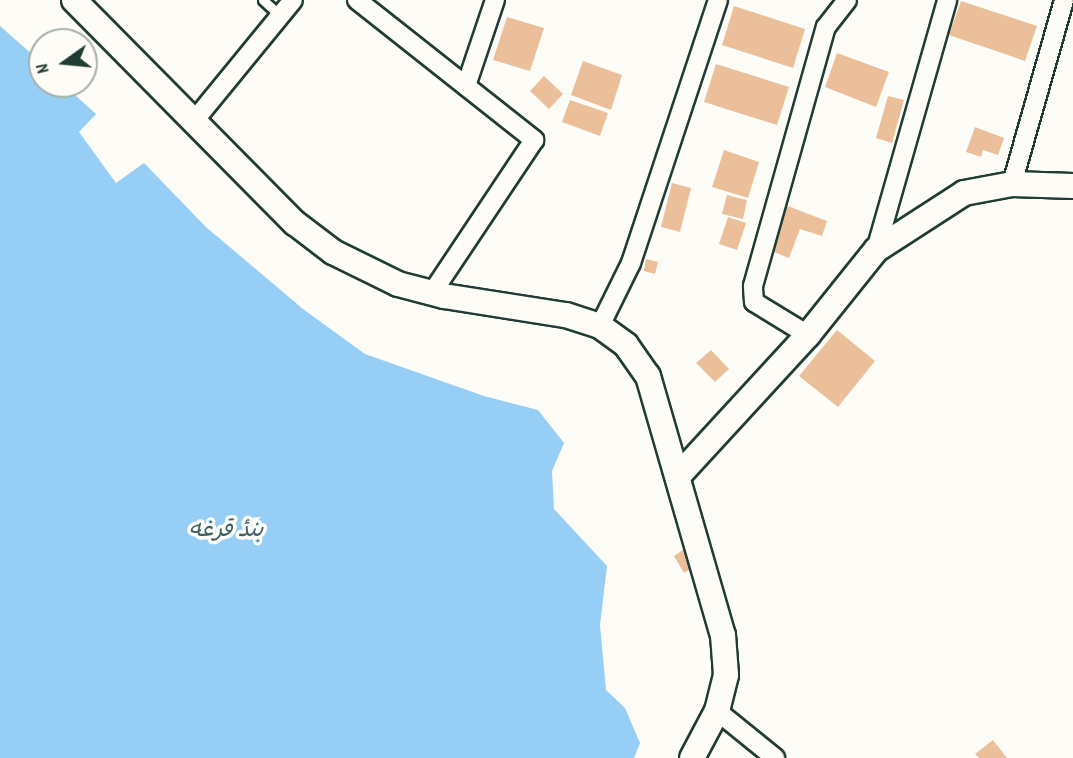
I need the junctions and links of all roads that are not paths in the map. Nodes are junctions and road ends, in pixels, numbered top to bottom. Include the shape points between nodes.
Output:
1 (74, 0) edge
2 (263, 0) edge
3 (293, 0) edge
4 (357, 0) edge
5 (495, 0) edge
6 (718, 0) edge
7 (847, 0) edge
8 (947, 0) edge
9 (1064, 0) edge
10 (281, 16) junction
11 (466, 86) junction
12 (194, 121) junction
13 (1012, 184) junction
14 (1073, 186) edge
15 (876, 250) junction
16 (432, 293) junction
17 (600, 326) junction
18 (808, 335) junction
19 (680, 474) junction
20 (717, 711) junction
21 (692, 758) edge
22 (775, 758) edge

1 - 12 main road
2 - 10 lane
3 - 10 street
4 - 11 street
5 - 11 street
6 - 17 street via 631,263
7 - 18 street via 826,27 753,286 754,302
8 - 15 street
9 - 13 street
10 - 12 street
11 - 16 street via 534,140
12 - 16 main road via 295,223 333,252 398,284
13 - 14 main road
13 - 15 main road via 964,193
15 - 18 main road
16 - 17 main road via 566,315
17 - 19 main road via 626,345 648,376
18 - 19 main road
19 - 20 main road via 723,635 726,675
20 - 21 main road
20 - 22 street

